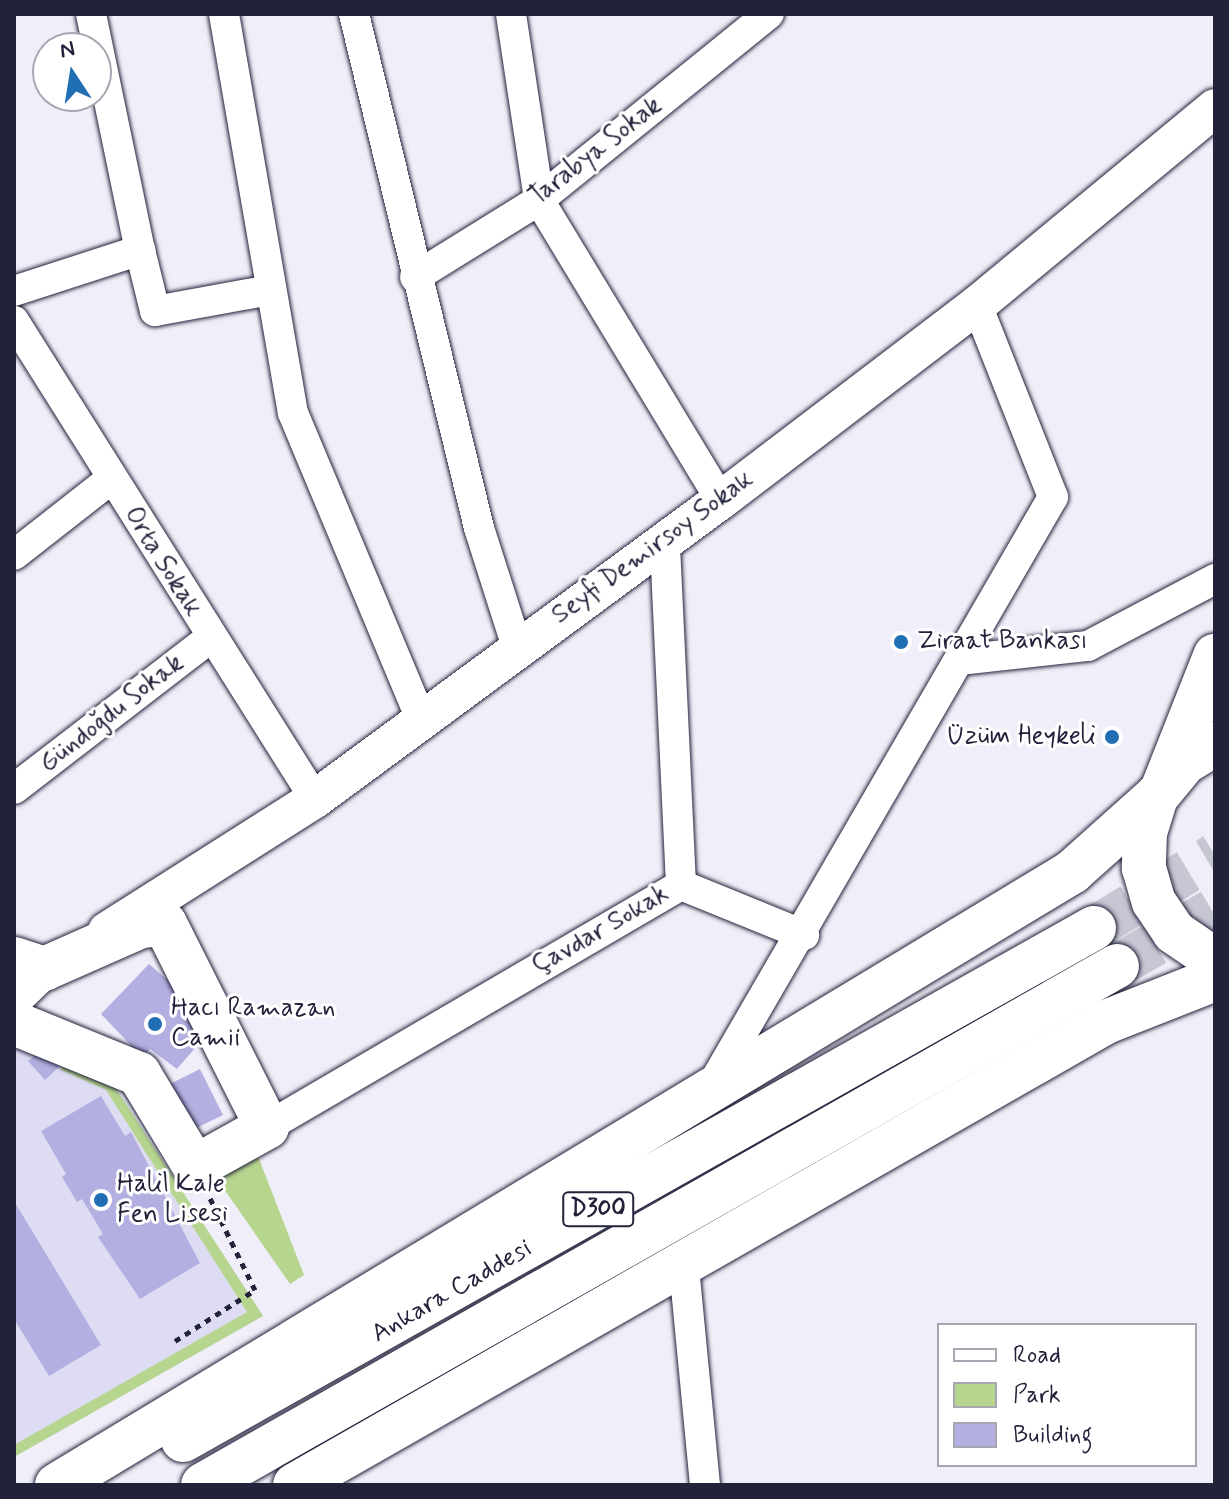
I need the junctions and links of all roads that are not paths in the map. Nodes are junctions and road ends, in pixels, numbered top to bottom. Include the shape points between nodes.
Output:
1 (91, 14) edge
2 (224, 14) edge
3 (354, 14) edge
4 (511, 14) edge
5 (769, 14) edge
6 (1215, 108) edge
7 (539, 200) junction
8 (140, 250) junction
9 (415, 277) junction
10 (270, 290) junction
11 (14, 291) edge
12 (977, 305) junction
13 (14, 321) edge
14 (111, 479) junction
15 (721, 500) junction
16 (665, 541) junction
17 (14, 555) edge
18 (1215, 579) edge
19 (209, 639) junction
20 (517, 647) junction
21 (1215, 656) edge
22 (959, 660) junction
23 (421, 719) junction
24 (1215, 744) edge
25 (14, 789) edge
26 (1160, 791) junction
27 (315, 799) junction
28 (681, 885) junction
29 (1094, 928) tunnel mouth
30 (804, 935) junction
31 (1215, 960) edge
32 (1117, 966) tunnel mouth
33 (35, 971) edge
34 (1215, 979) edge
35 (14, 1023) edge
36 (706, 1095) junction
37 (267, 1127) junction
38 (684, 1267) junction
39 (57, 1485) edge
40 (99, 1485) edge
41 (203, 1485) edge
42 (295, 1485) edge
43 (705, 1485) edge

1 - 8 street
2 - 10 street
3 - 9 street
4 - 7 street
5 - 7 street, Tarabya Sokak
6 - 12 street, Seyfi Demirsoy Sokak
7 - 9 street, Tarabya Sokak
7 - 15 street
8 - 10 street via 155,311
8 - 11 street
9 - 20 street via 479,528
10 - 23 street via 293,413
12 - 15 street, Seyfi Demirsoy Sokak
12 - 22 street via 1053,497
13 - 14 street, Orta Sokak
14 - 17 street
14 - 19 street, Orta Sokak
15 - 16 street, Seyfi Demirsoy Sokak
16 - 20 street, Seyfi Demirsoy Sokak
16 - 28 street, Çavdar Sokak
18 - 22 street via 1088,646
19 - 25 street, Gündoğdu Sokak
19 - 27 street, Orta Sokak
20 - 23 street, Seyfi Demirsoy Sokak
21 - 26 main road
22 - 30 street
23 - 27 street, Seyfi Demirsoy Sokak
24 - 26 main road
26 - 31 main road via 1144,856 1154,902 1174,932
26 - 36 main road via 1072,872
27 - 33 street, Seyfi Demirsoy Sokak
28 - 30 street
28 - 37 street, Çavdar Sokak
29 - 40 main road, Ankara Caddesi / D300
30 - 36 street
32 - 41 main road, Ankara Caddesi / D300
33 - 37 main road via 141,926 165,924
34 - 38 main road via 1106,1022
35 - 37 main road via 139,1074 195,1167
36 - 39 main road
38 - 42 main road
38 - 43 street

